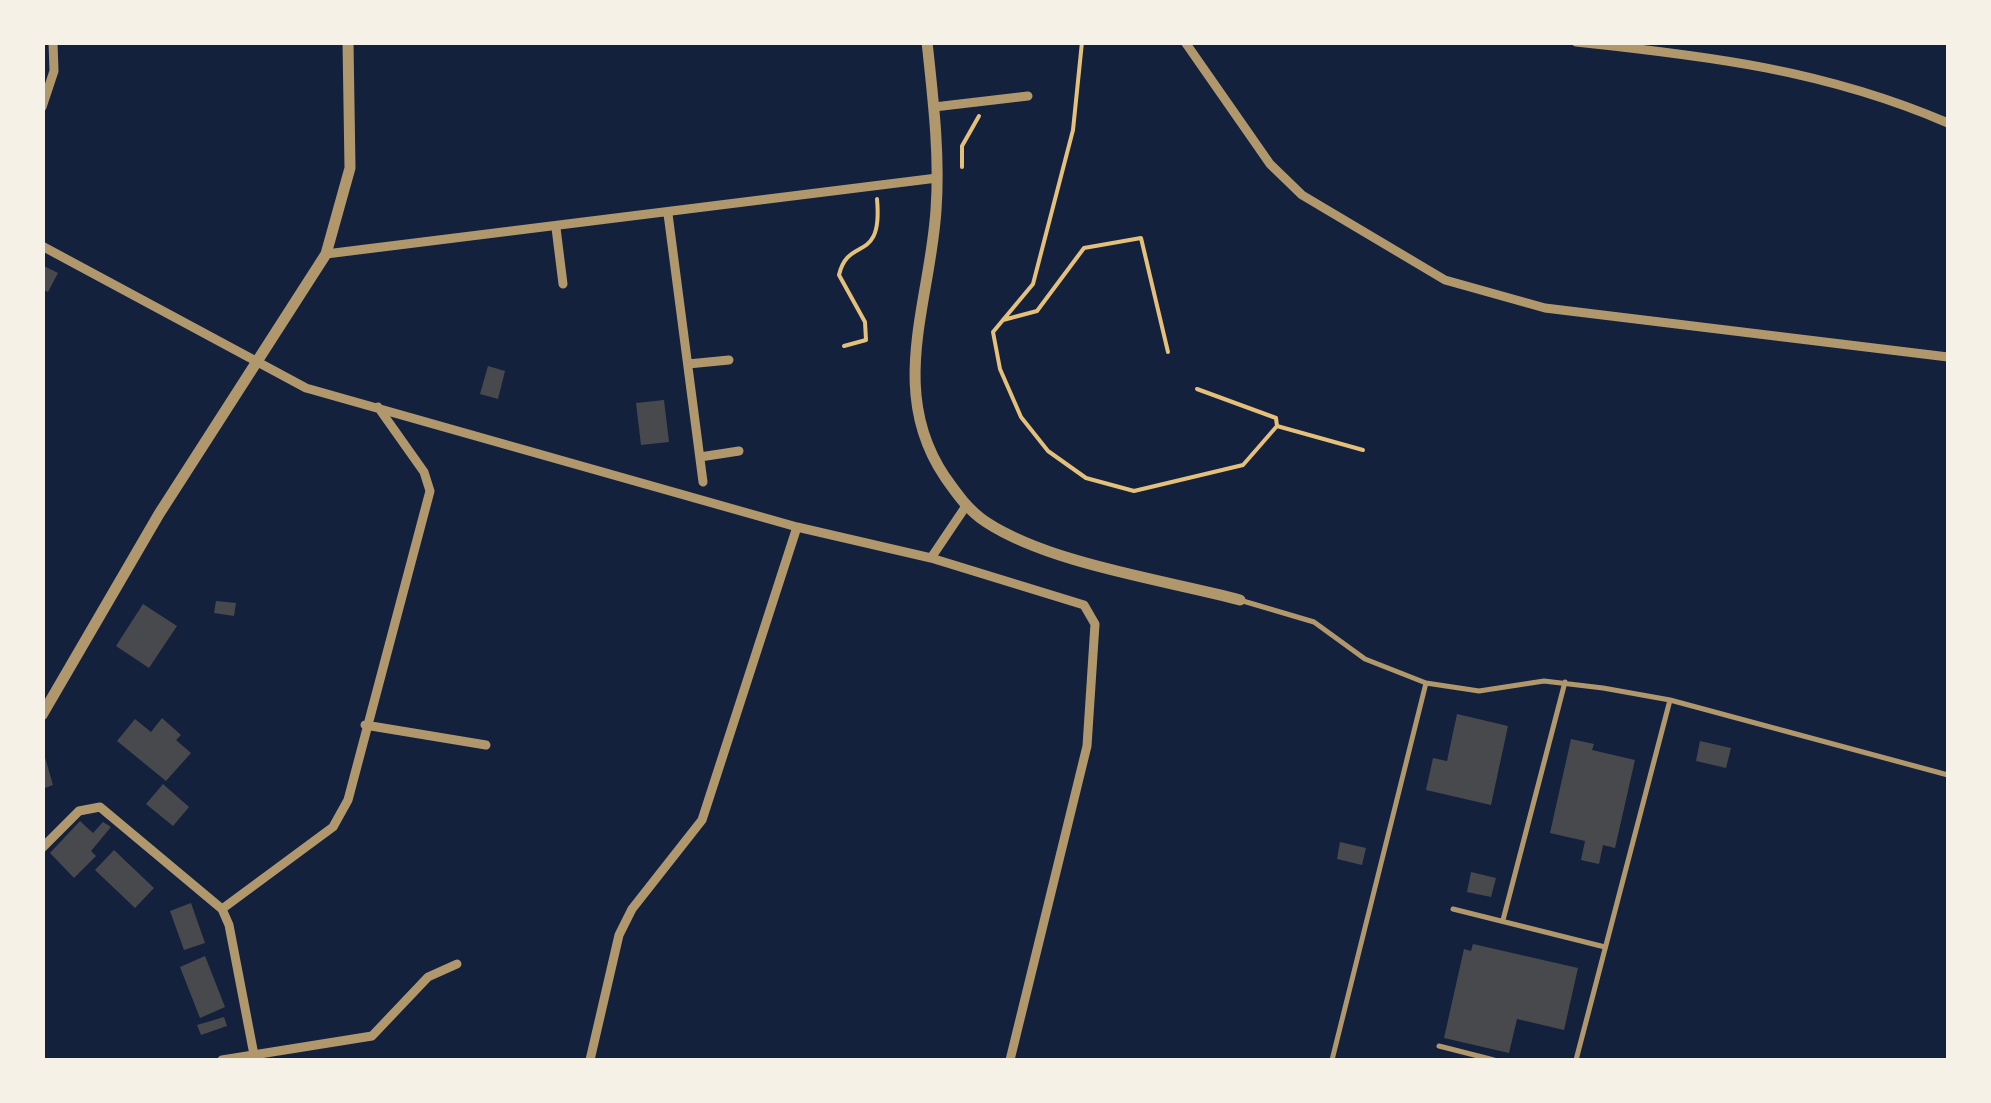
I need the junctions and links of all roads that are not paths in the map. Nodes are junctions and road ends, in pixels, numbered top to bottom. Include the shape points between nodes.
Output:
1 (52, 42) edge
2 (348, 42) edge
3 (927, 42) edge
4 (1185, 42) edge
5 (1576, 42) edge
6 (1028, 96) dead end
7 (42, 107) edge
8 (934, 107) junction
9 (1948, 123) edge
10 (936, 178) junction
11 (668, 214) junction
12 (556, 228) junction
13 (42, 246) edge
14 (326, 254) junction
15 (564, 284) dead end
16 (1948, 357) edge
17 (729, 360) dead end
18 (260, 363) junction
19 (688, 364) junction
20 (378, 407) junction
21 (740, 451) dead end
22 (700, 457) junction
23 (703, 482) dead end
24 (966, 506) junction
25 (796, 527) junction
26 (931, 558) junction
27 (1240, 600) joint
28 (1565, 682) junction
29 (1426, 683) junction
30 (1670, 700) junction
31 (42, 716) edge
32 (365, 725) junction
33 (486, 745) dead end
34 (1948, 775) edge
35 (42, 848) edge
36 (1452, 909) dead end
37 (222, 910) junction
38 (1503, 920) junction
39 (1605, 947) junction
40 (457, 964) dead end
41 (1439, 1046) dead end
42 (255, 1057) edge
43 (222, 1060) edge
44 (590, 1060) edge
45 (1010, 1060) edge
46 (1332, 1060) edge
47 (1494, 1060) edge
48 (1576, 1060) edge

1 - 7 street via 54,71
2 - 14 street via 350,168
3 - 8 street
4 - 16 street via 1270,164 1302,195 1446,280 1545,308
5 - 9 street via 1804,75 1859,87
6 - 8 street
8 - 10 street
10 - 11 street
10 - 24 street via 912,362 914,400 927,446
11 - 12 street
11 - 19 street
12 - 14 street
12 - 15 street
13 - 18 street
14 - 18 street
17 - 19 street
18 - 20 street via 296,384
18 - 31 street via 159,514
19 - 22 street
20 - 25 street
20 - 32 street via 430,491
21 - 22 street
22 - 23 street
24 - 26 street
24 - 27 street via 1043,548
25 - 26 street
25 - 44 street via 702,820 619,934
26 - 45 street via 1070,600 1084,606 1095,624 1087,746
27 - 29 lane via 1314,622 1365,659
28 - 29 lane via 1478,691
28 - 30 lane
28 - 38 lane
29 - 46 lane
30 - 34 lane
30 - 39 lane
32 - 33 street
32 - 37 street via 348,800 333,827
35 - 37 street via 78,811 100,807
36 - 38 lane
37 - 42 street
38 - 39 lane
39 - 48 lane
40 - 42 street via 428,977 372,1036
41 - 47 lane
42 - 43 street

